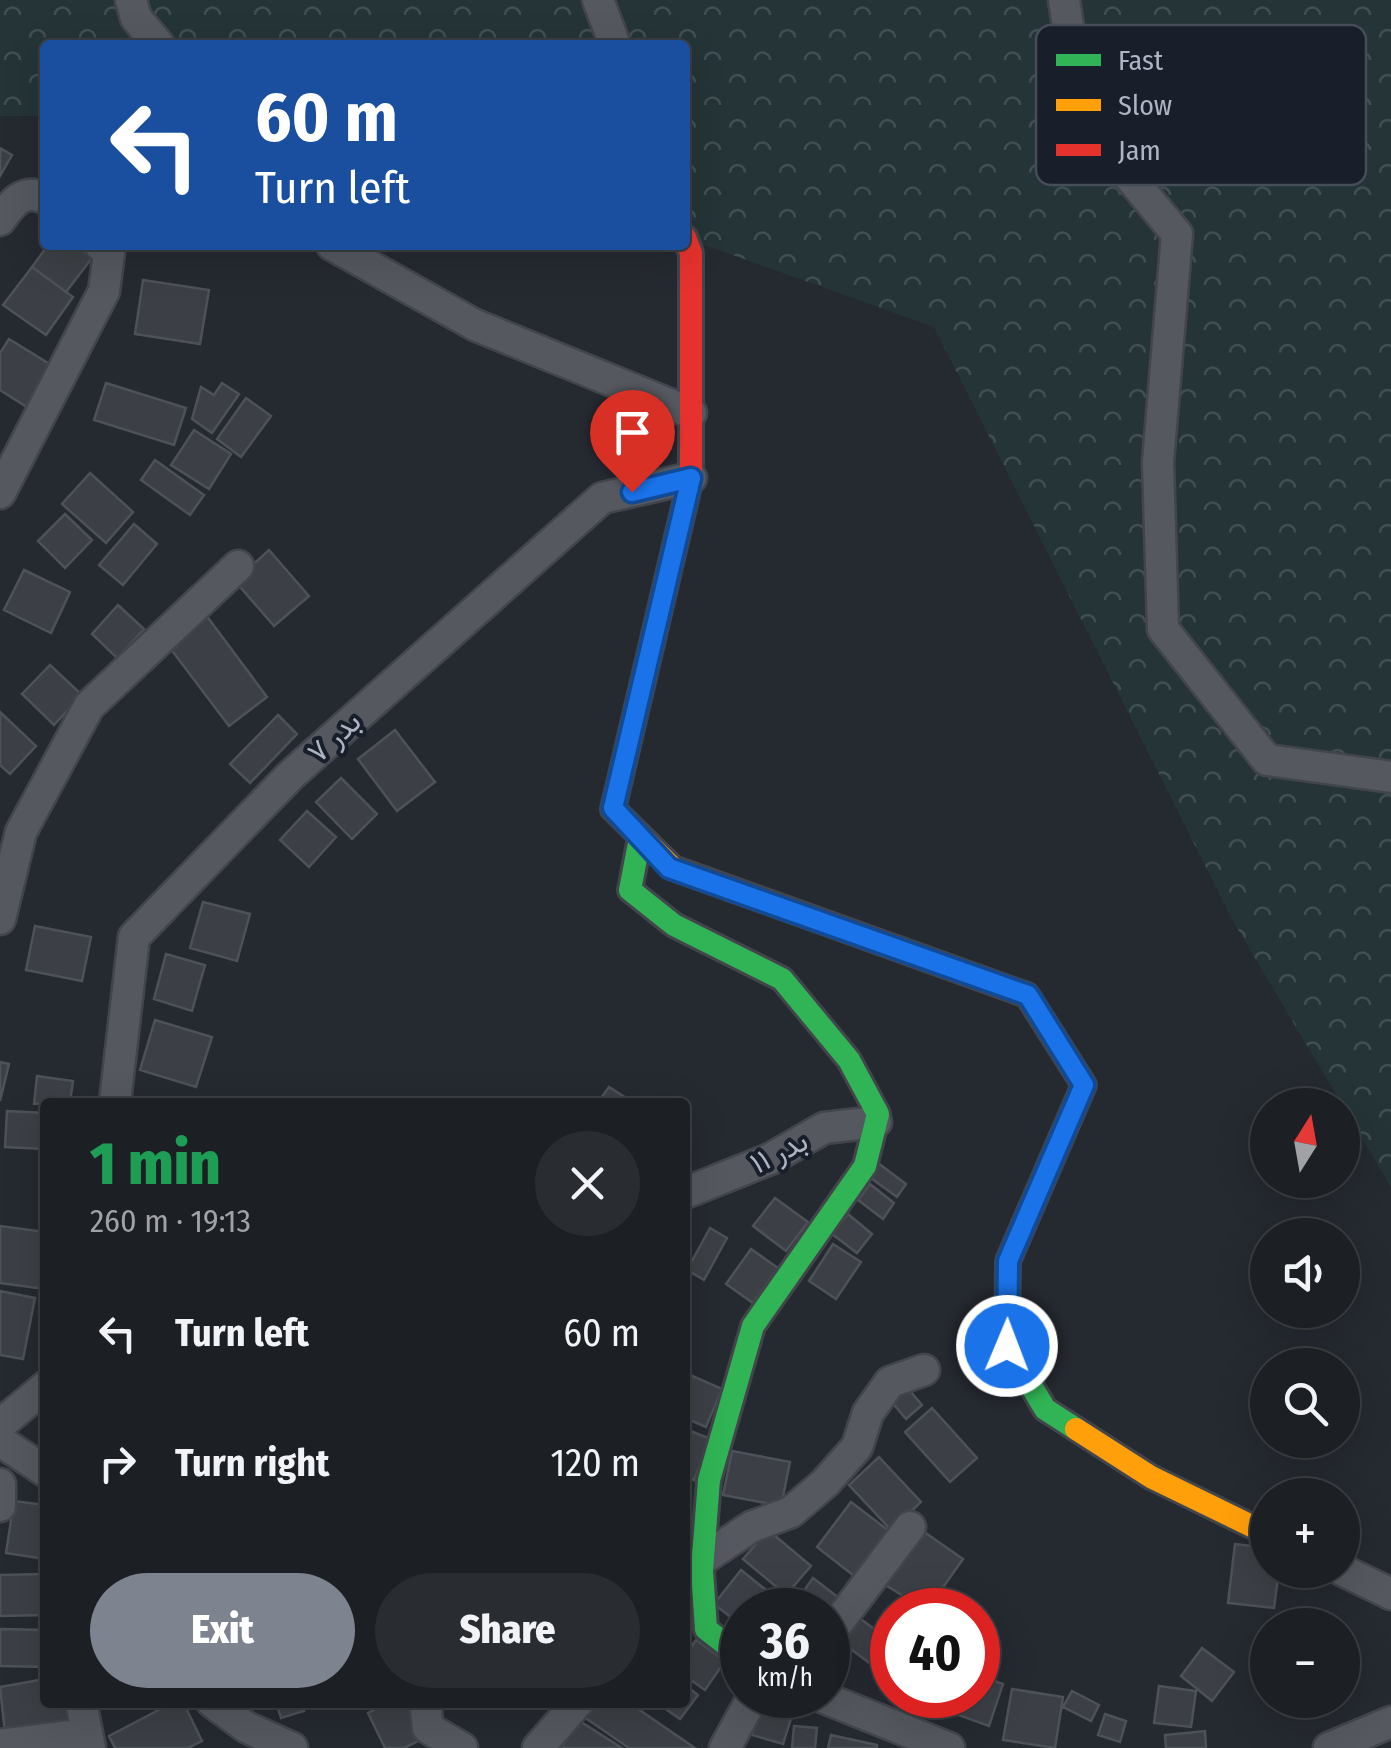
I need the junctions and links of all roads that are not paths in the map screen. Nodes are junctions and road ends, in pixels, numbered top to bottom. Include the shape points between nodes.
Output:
1 (131, 0) edge
2 (598, 0) edge
3 (1064, 0) edge
4 (1068, 25) edge
5 (155, 40) edge
6 (613, 40) edge
7 (1136, 185) edge
8 (40, 196) edge
9 (0, 220) edge
10 (105, 250) edge
11 (341, 250) edge
12 (690, 250) edge
13 (690, 413) junction
14 (691, 478) junction
15 (0, 494) edge
16 (238, 566) dead end
17 (1391, 777) edge
18 (640, 838) junction
19 (0, 919) edge
20 (115, 1098) edge
21 (876, 1122) junction
22 (690, 1191) edge
23 (924, 1370) dead end
24 (40, 1392) edge
25 (0, 1425) edge
26 (0, 1442) edge
27 (40, 1468) edge
28 (0, 1484) edge
29 (0, 1506) edge
30 (1250, 1525) edge
31 (910, 1527) dead end
32 (703, 1558) junction
33 (1360, 1579) edge
34 (1391, 1594) edge
35 (850, 1607) edge
36 (696, 1633) edge
37 (720, 1646) edge
38 (82, 1708) edge
39 (220, 1708) edge
40 (426, 1708) edge
41 (573, 1708) edge
42 (850, 1708) edge
43 (741, 1718) edge
44 (1391, 1722) edge
45 (87, 1741) edge
46 (0, 1745) edge
47 (447, 1745) edge
48 (292, 1748) edge
49 (538, 1748) edge
50 (725, 1748) edge
51 (949, 1748) edge
52 (1329, 1748) edge

1 - 5 street
2 - 6 street
3 - 4 street
7 - 17 street via 1177,234 1158,462 1163,629 1267,760
8 - 9 street via 16,199
10 - 15 street via 104,291
11 - 13 street via 475,325
12 - 13 street
13 - 14 street
14 - 18 street via 613,808
14 - 20 street, بدر ۷ via 602,498 291,775 134,937
16 - 19 street via 89,706 21,832
18 - 21 street via 630,890 674,925 782,979 848,1060 878,1114
18 - 30 street via 669,868 1028,995 1084,1085 1008,1261 1007,1346 1045,1409 1150,1477
21 - 22 street, بدر ۱۱ via 824,1128 770,1159
21 - 32 street via 865,1166 753,1326 709,1480
23 - 32 street via 890,1382 868,1413 857,1448 825,1483 790,1512
24 - 25 street
26 - 27 street
28 - 29 street
31 - 35 street
32 - 36 street
33 - 34 street
36 - 37 street
38 - 45 street
39 - 48 street
40 - 47 street via 428,1728
41 - 49 street
42 - 51 street
43 - 50 street
44 - 52 street
45 - 46 street

